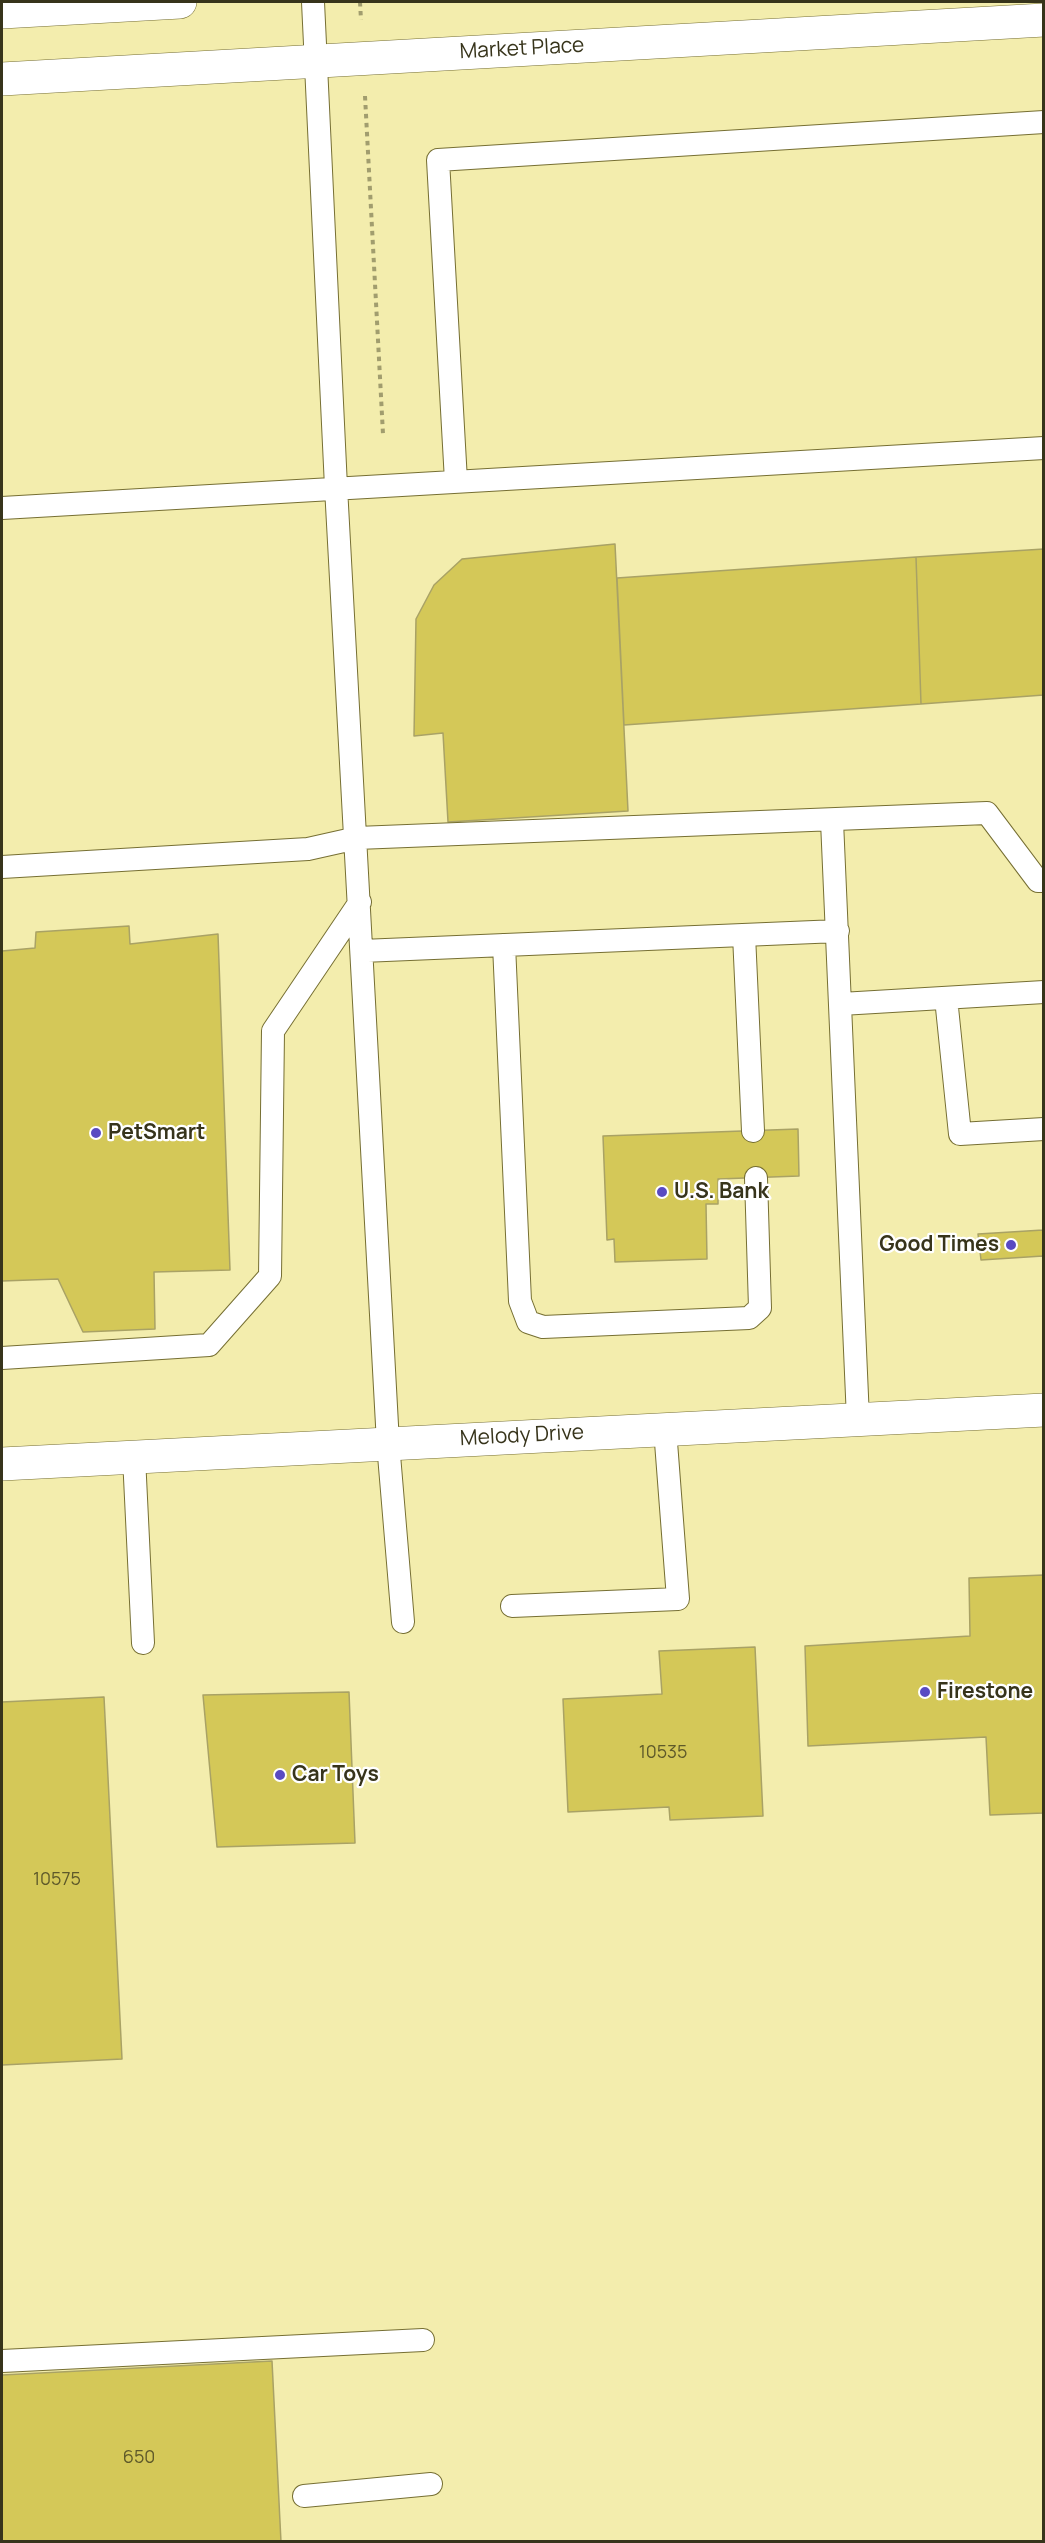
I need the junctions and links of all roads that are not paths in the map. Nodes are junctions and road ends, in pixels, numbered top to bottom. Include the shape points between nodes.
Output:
1 (180, 2) edge
2 (313, 2) edge
3 (2, 12) edge
4 (1044, 20) edge
5 (316, 60) junction
6 (2, 79) edge
7 (1044, 122) edge
8 (1044, 448) edge
9 (456, 481) junction
10 (336, 487) junction
11 (2, 508) edge
12 (832, 820) junction
13 (357, 838) junction
14 (2, 867) edge
15 (1044, 880) edge
16 (360, 902) junction
17 (838, 931) junction
18 (744, 935) junction
19 (504, 945) junction
20 (363, 951) junction
21 (1044, 992) edge
22 (946, 998) junction
23 (841, 1004) junction
24 (1044, 1129) edge
25 (753, 1131) dead end
26 (756, 1178) dead end
27 (2, 1358) edge
28 (1044, 1410) edge
29 (858, 1419) junction
30 (665, 1429) junction
31 (388, 1443) junction
32 (134, 1457) junction
33 (2, 1464) edge
34 (512, 1606) dead end
35 (403, 1622) dead end
36 (142, 1643) dead end
37 (423, 2340) dead end
38 (2, 2361) edge
39 (431, 2484) dead end
40 (304, 2496) dead end

1 - 3 street
2 - 5 lane
4 - 5 street, Market Place
5 - 6 street, Market Place
5 - 10 lane
7 - 9 lane via 438,160
8 - 9 lane
9 - 10 lane
10 - 11 lane
10 - 13 lane
12 - 13 lane
12 - 15 lane via 987,813 1038,881
12 - 17 lane
13 - 14 lane via 308,849
13 - 16 lane
16 - 20 lane
16 - 27 lane via 273,1031 270,1276 209,1345
17 - 18 lane
17 - 23 lane
18 - 19 lane
18 - 25 lane
19 - 20 lane
19 - 26 lane via 520,1301 528,1322 543,1327 749,1318 760,1308
20 - 31 lane
21 - 22 lane
22 - 23 lane
22 - 24 lane via 960,1134
23 - 29 lane
28 - 29 street, Melody Drive
29 - 30 street, Melody Drive
30 - 31 street, Melody Drive
30 - 34 lane via 678,1599
31 - 32 street, Melody Drive
31 - 35 lane
32 - 33 street, Melody Drive
32 - 36 lane
37 - 38 lane
39 - 40 lane

